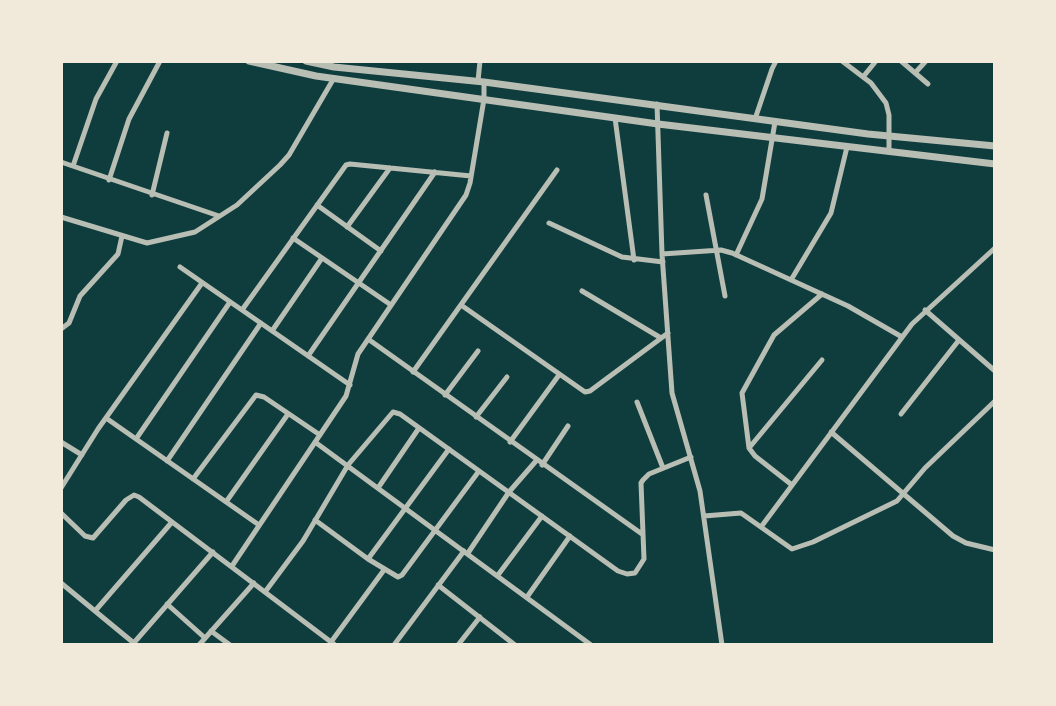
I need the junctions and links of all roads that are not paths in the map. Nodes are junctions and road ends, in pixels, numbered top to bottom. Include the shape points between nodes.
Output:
1 (117, 61) edge
2 (160, 61) edge
3 (249, 61) edge
4 (306, 61) edge
5 (367, 61) edge
6 (480, 61) edge
7 (842, 61) edge
8 (876, 61) edge
9 (901, 61) edge
10 (926, 61) edge
11 (775, 62) edge
12 (268, 63) edge
13 (363, 69) junction
14 (915, 74) junction
15 (863, 77) junction
16 (334, 78) junction
17 (481, 81) junction
18 (928, 84) dead end
19 (484, 99) junction
20 (657, 104) junction
21 (615, 118) junction
22 (755, 119) junction
23 (775, 121) junction
24 (658, 124) junction
25 (167, 133) dead end
26 (888, 136) junction
27 (774, 138) junction
28 (995, 146) edge
29 (847, 147) junction
30 (888, 152) junction
31 (61, 162) edge
32 (995, 164) edge
33 (73, 166) junction
34 (390, 168) junction
35 (557, 170) dead end
36 (435, 172) junction
37 (471, 176) junction
38 (109, 180) junction
39 (152, 195) junction
40 (706, 195) dead end
41 (317, 205) junction
42 (219, 216) junction
43 (61, 217) edge
44 (549, 223) dead end
45 (347, 227) junction
46 (122, 236) junction
47 (293, 238) junction
48 (995, 248) edge
49 (380, 251) junction
50 (715, 251) junction
51 (662, 254) junction
52 (736, 255) junction
53 (322, 258) junction
54 (634, 260) junction
55 (663, 261) junction
56 (180, 267) dead end
57 (791, 280) junction
58 (359, 282) junction
59 (202, 283) junction
60 (582, 291) dead end
61 (822, 294) junction
62 (724, 296) dead end
63 (230, 302) junction
64 (461, 304) junction
65 (391, 305) junction
66 (242, 310) junction
67 (925, 310) junction
68 (261, 323) junction
69 (61, 329) edge
70 (272, 331) junction
71 (668, 333) junction
72 (902, 337) junction
73 (661, 338) junction
74 (368, 339) junction
75 (959, 340) junction
76 (478, 351) dead end
77 (308, 356) junction
78 (822, 360) dead end
79 (995, 371) edge
80 (413, 372) junction
81 (559, 375) junction
82 (506, 377) dead end
83 (350, 385) junction
84 (445, 395) junction
85 (995, 401) edge
86 (637, 402) dead end
87 (288, 414) junction
88 (901, 414) dead end
89 (476, 417) junction
90 (106, 418) junction
91 (568, 426) dead end
92 (419, 428) junction
93 (831, 432) junction
94 (320, 435) junction
95 (136, 439) junction
96 (61, 442) edge
97 (315, 442) junction
98 (510, 442) junction
99 (749, 448) junction
100 (449, 449) junction
101 (82, 455) junction
102 (691, 457) junction
103 (167, 461) junction
104 (539, 463) junction
105 (348, 465) junction
106 (663, 468) junction
107 (479, 471) junction
108 (192, 479) junction
109 (792, 485) junction
110 (61, 488) edge
111 (378, 488) junction
112 (509, 492) junction
113 (904, 494) junction
114 (226, 502) junction
115 (405, 508) junction
116 (61, 513) edge
117 (542, 516) junction
118 (704, 516) junction
119 (315, 520) junction
120 (172, 522) junction
121 (259, 525) junction
122 (761, 527) junction
123 (435, 529) junction
124 (643, 534) junction
125 (570, 536) junction
126 (995, 550) edge
127 (213, 552) junction
128 (466, 552) junction
129 (368, 559) junction
130 (232, 566) junction
131 (384, 570) junction
132 (498, 575) junction
133 (61, 583) edge
134 (254, 583) junction
135 (439, 585) junction
136 (265, 592) junction
137 (527, 597) junction
138 (167, 604) junction
139 (95, 611) junction
140 (480, 617) junction
141 (211, 631) junction
142 (205, 638) junction
143 (333, 643) edge
144 (134, 644) edge
145 (199, 645) edge
146 (230, 645) edge
147 (394, 645) edge
148 (458, 645) edge
149 (515, 645) edge
150 (591, 645) edge
151 (722, 645) edge

1 - 33 street via 96,99
2 - 38 street via 129,119
3 - 12 street
4 - 13 street
5 - 13 street
6 - 17 street
7 - 15 street
8 - 15 street
9 - 14 street
10 - 14 street
11 - 22 street
12 - 16 street
13 - 17 street
14 - 18 street
15 - 26 street via 886,103
16 - 19 street
16 - 42 street via 284,160
17 - 19 street
17 - 20 street
19 - 21 street
19 - 37 street
20 - 22 street
20 - 24 street
21 - 24 street
21 - 54 street
22 - 23 street
23 - 26 street
23 - 27 street
24 - 27 street
24 - 51 street
25 - 39 street
26 - 28 street
26 - 30 street
27 - 29 street
27 - 52 street via 762,199
29 - 30 street
29 - 57 street via 831,213
30 - 32 street
31 - 33 street
33 - 38 street
34 - 36 street
34 - 41 street via 346,165
34 - 45 street
35 - 64 street
36 - 37 street
36 - 49 street
37 - 65 street via 466,195
38 - 39 street
39 - 42 street
40 - 50 street
41 - 45 street
41 - 47 street
42 - 46 street via 191,234 151,243
43 - 46 street
44 - 54 street
45 - 49 street
46 - 69 street via 118,254 84,290 67,326
47 - 53 street
47 - 66 street
48 - 67 street
49 - 58 street
50 - 51 street
50 - 52 street
50 - 62 street
51 - 55 street
52 - 57 street
53 - 58 street
53 - 70 street
54 - 55 street
55 - 71 street
56 - 59 street
57 - 61 street
58 - 65 street
58 - 77 street
59 - 63 street
59 - 90 street
60 - 73 street
61 - 72 street
61 - 99 street via 774,335 744,387
63 - 66 street
63 - 95 street
64 - 80 street
64 - 81 street
65 - 74 street
66 - 68 street
67 - 72 street
67 - 75 street
68 - 70 street
68 - 103 street
70 - 77 street
71 - 73 street
71 - 102 street via 672,393
72 - 93 street
73 - 81 street via 590,391 580,390
74 - 80 street
74 - 83 street via 356,359
75 - 79 street
75 - 88 street
76 - 84 street
77 - 83 street
78 - 99 street
80 - 84 street
81 - 98 street
82 - 89 street
83 - 94 street
84 - 89 street
85 - 113 street
86 - 106 street
87 - 94 street
87 - 108 street via 260,395 253,397
87 - 114 street
89 - 98 street
90 - 95 street
90 - 101 street
91 - 104 street
92 - 100 street
92 - 105 street via 400,414 389,414
92 - 111 street
93 - 109 street
93 - 113 street
94 - 97 street
95 - 103 street
96 - 101 street
97 - 105 street
97 - 121 street
98 - 104 street
99 - 109 street
100 - 107 street
100 - 115 street
101 - 110 street
102 - 106 street
102 - 118 street
103 - 108 street
104 - 112 street
104 - 124 street
105 - 111 street
105 - 119 street
106 - 124 street via 641,484
107 - 112 street
107 - 123 street
108 - 114 street
109 - 122 street
111 - 115 street
112 - 117 street
112 - 128 street
113 - 122 street via 797,548 787,547
113 - 126 street via 960,540
114 - 121 street
115 - 123 street
115 - 129 street
116 - 120 street via 93,538 134,495
117 - 125 street
117 - 132 street
118 - 122 street via 741,513
118 - 151 street
119 - 129 street
119 - 136 street
120 - 127 street
120 - 139 street
121 - 130 street
123 - 128 street
123 - 131 street via 402,575
124 - 125 street via 642,565 627,574
125 - 137 street
127 - 130 street
127 - 138 street
128 - 132 street
128 - 135 street
129 - 131 street
130 - 134 street
131 - 143 street
132 - 137 street
133 - 139 street
134 - 136 street
134 - 141 street
135 - 140 street
135 - 147 street
136 - 143 street
137 - 150 street
138 - 142 street
138 - 144 street
139 - 144 street
140 - 148 street
140 - 149 street
141 - 142 street
141 - 146 street
142 - 145 street

